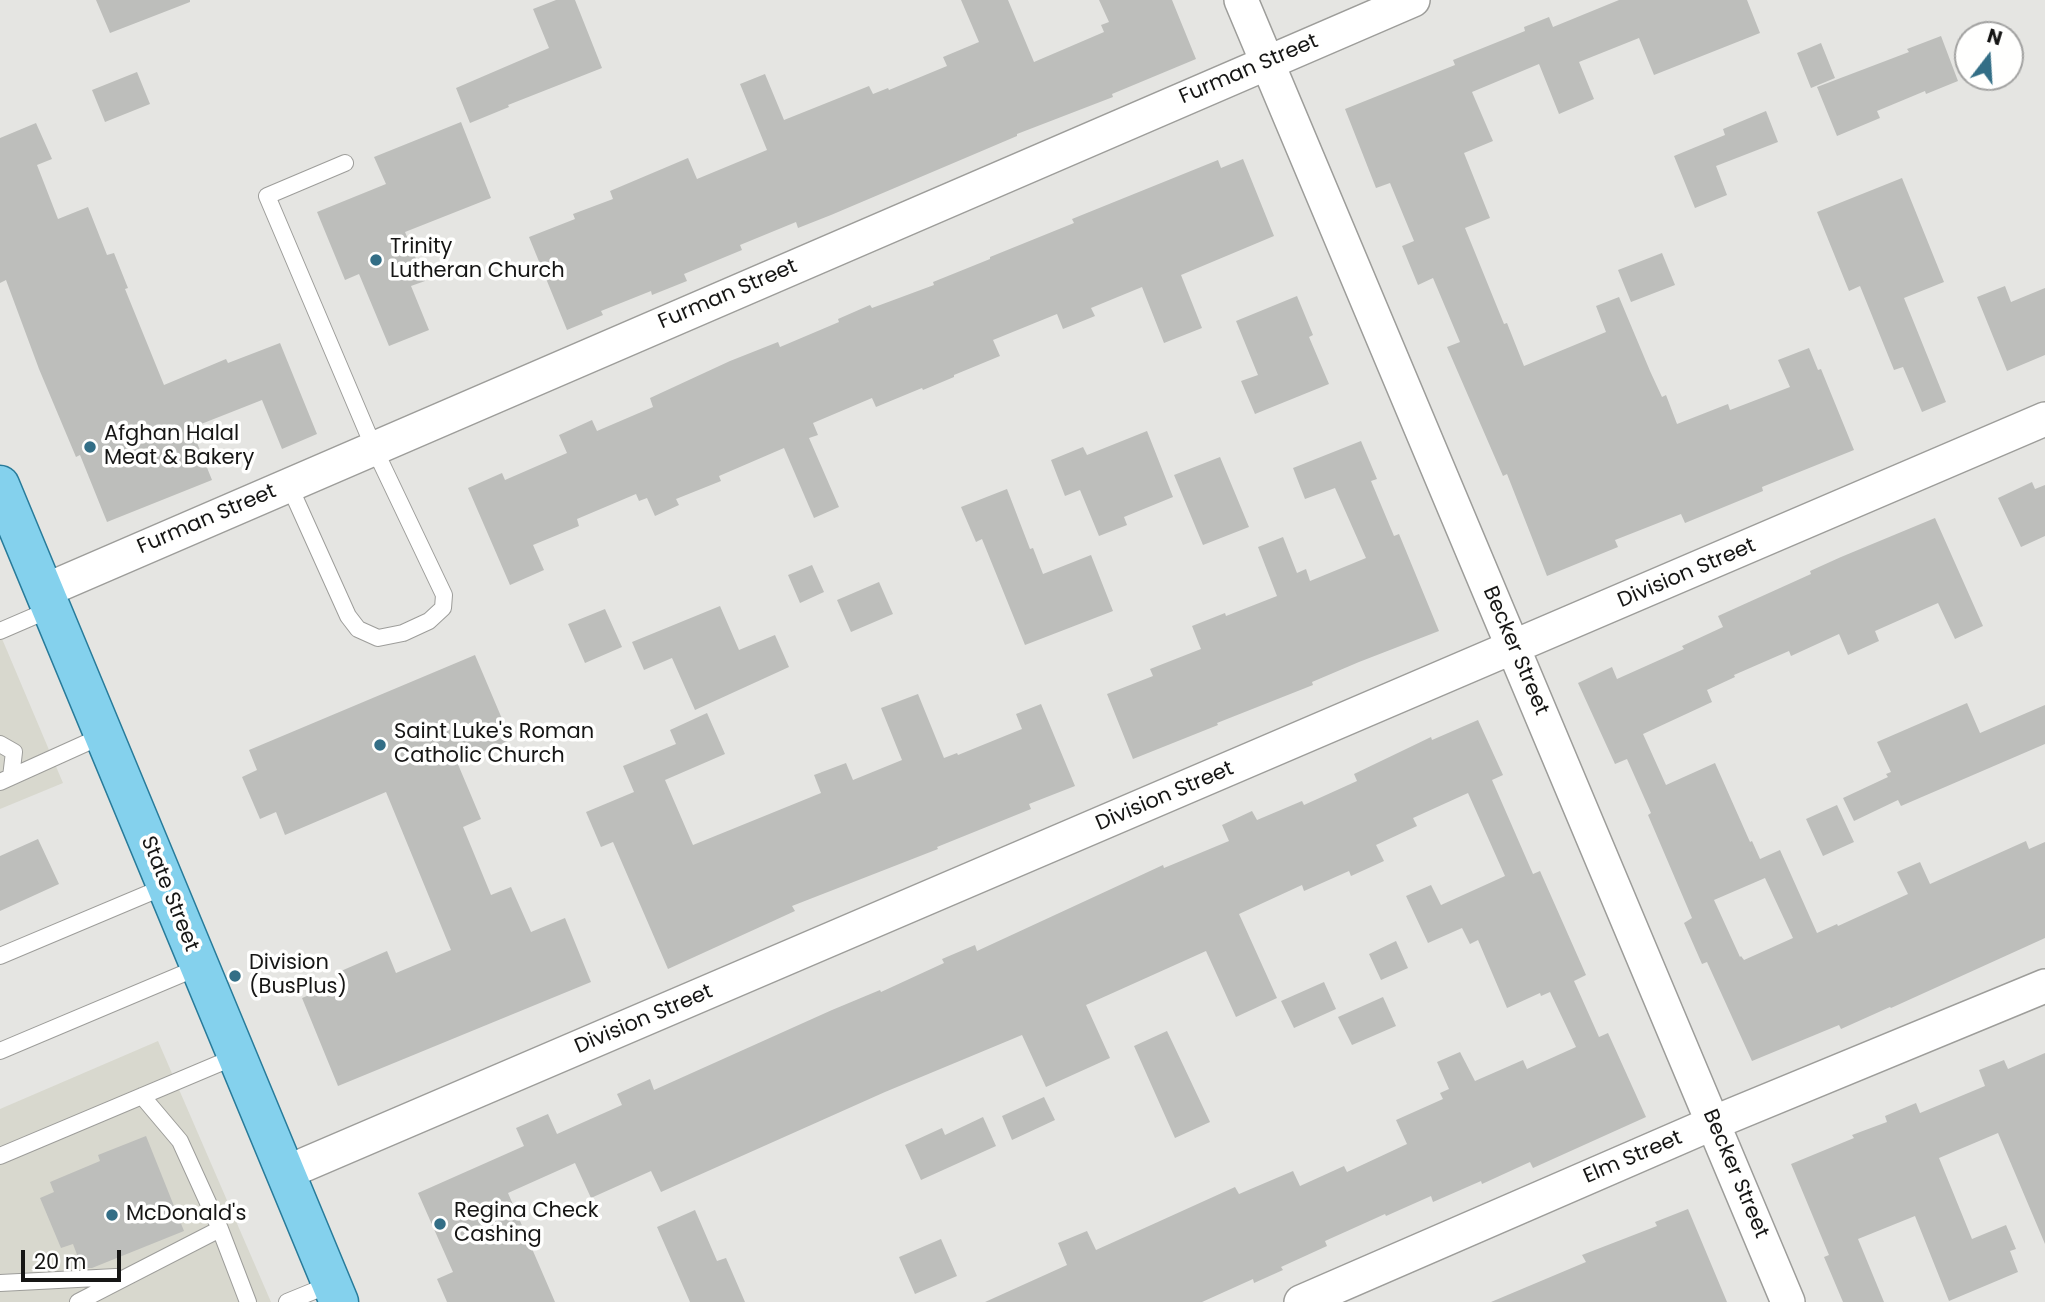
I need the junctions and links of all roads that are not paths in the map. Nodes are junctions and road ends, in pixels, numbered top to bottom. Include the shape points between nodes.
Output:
1 (1241, 0) edge
2 (1413, 0) edge
3 (1267, 62) junction
4 (345, 163) dead end
5 (2045, 419) edge
6 (374, 448) junction
7 (289, 485) junction
8 (3, 503) edge
9 (47, 600) junction
10 (0, 631) edge
11 (1514, 649) junction
12 (104, 735) junction
13 (0, 744) edge
14 (6, 779) edge
15 (166, 886) junction
16 (0, 956) edge
17 (200, 967) junction
18 (2045, 986) edge
19 (0, 1051) edge
20 (237, 1056) junction
21 (142, 1096) junction
22 (1713, 1123) junction
23 (0, 1156) edge
24 (285, 1173) junction
25 (219, 1229) junction
26 (125, 1277) junction
27 (0, 1283) edge
28 (335, 1293) edge
29 (78, 1302) edge
30 (248, 1302) edge
31 (287, 1302) edge
32 (1301, 1302) edge
33 (1788, 1302) edge

1 - 3 street, Becker Street
2 - 3 street, Furman Street
3 - 6 street, Furman Street
3 - 11 street, Becker Street
4 - 6 lane via 267,196
5 - 11 street, Division Street
6 - 7 street, Furman Street
6 - 7 lane via 444,595 443,608 429,621 403,633 378,638 358,629
7 - 9 street, Furman Street
8 - 9 main road, State Street
9 - 10 lane
9 - 12 main road, State Street
11 - 22 street, Becker Street
11 - 24 street, Division Street
12 - 14 lane
12 - 15 main road, State Street
13 - 14 lane via 14,752
15 - 16 lane
15 - 17 main road, State Street
17 - 19 lane
17 - 20 main road, State Street
18 - 22 street, Elm Street
20 - 21 lane
20 - 24 main road, State Street
21 - 23 lane
21 - 25 lane via 180,1141
22 - 32 street, Elm Street
22 - 33 street, Becker Street
24 - 28 main road, State Street
25 - 26 lane
25 - 30 lane
26 - 27 lane
26 - 29 lane
28 - 31 lane

